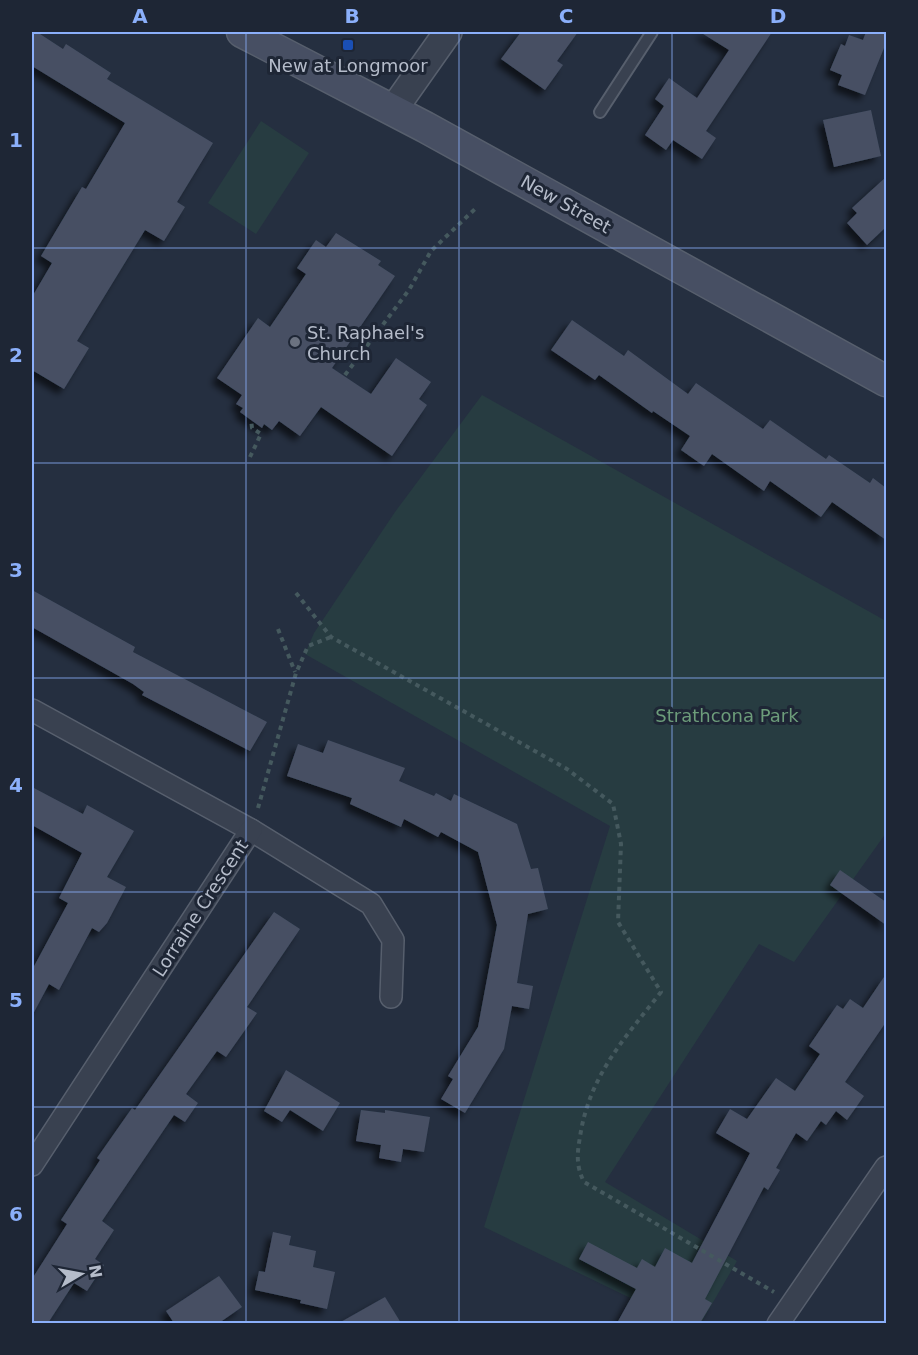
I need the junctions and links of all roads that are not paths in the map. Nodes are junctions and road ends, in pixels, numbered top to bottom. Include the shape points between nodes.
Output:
1 (242, 32) edge
2 (448, 32) edge
3 (652, 32) edge
4 (393, 110) junction
5 (600, 112) dead end
6 (886, 381) edge
7 (32, 710) edge
8 (251, 830) junction
9 (391, 997) dead end
10 (32, 1165) edge
11 (886, 1167) edge
12 (778, 1323) edge

1 - 4 main road, New Street
2 - 4 street
3 - 5 lane
4 - 6 main road, New Street
7 - 8 street, Lorraine Crescent
8 - 9 street via 371,904 393,940
8 - 10 street, Lorraine Crescent
11 - 12 street

